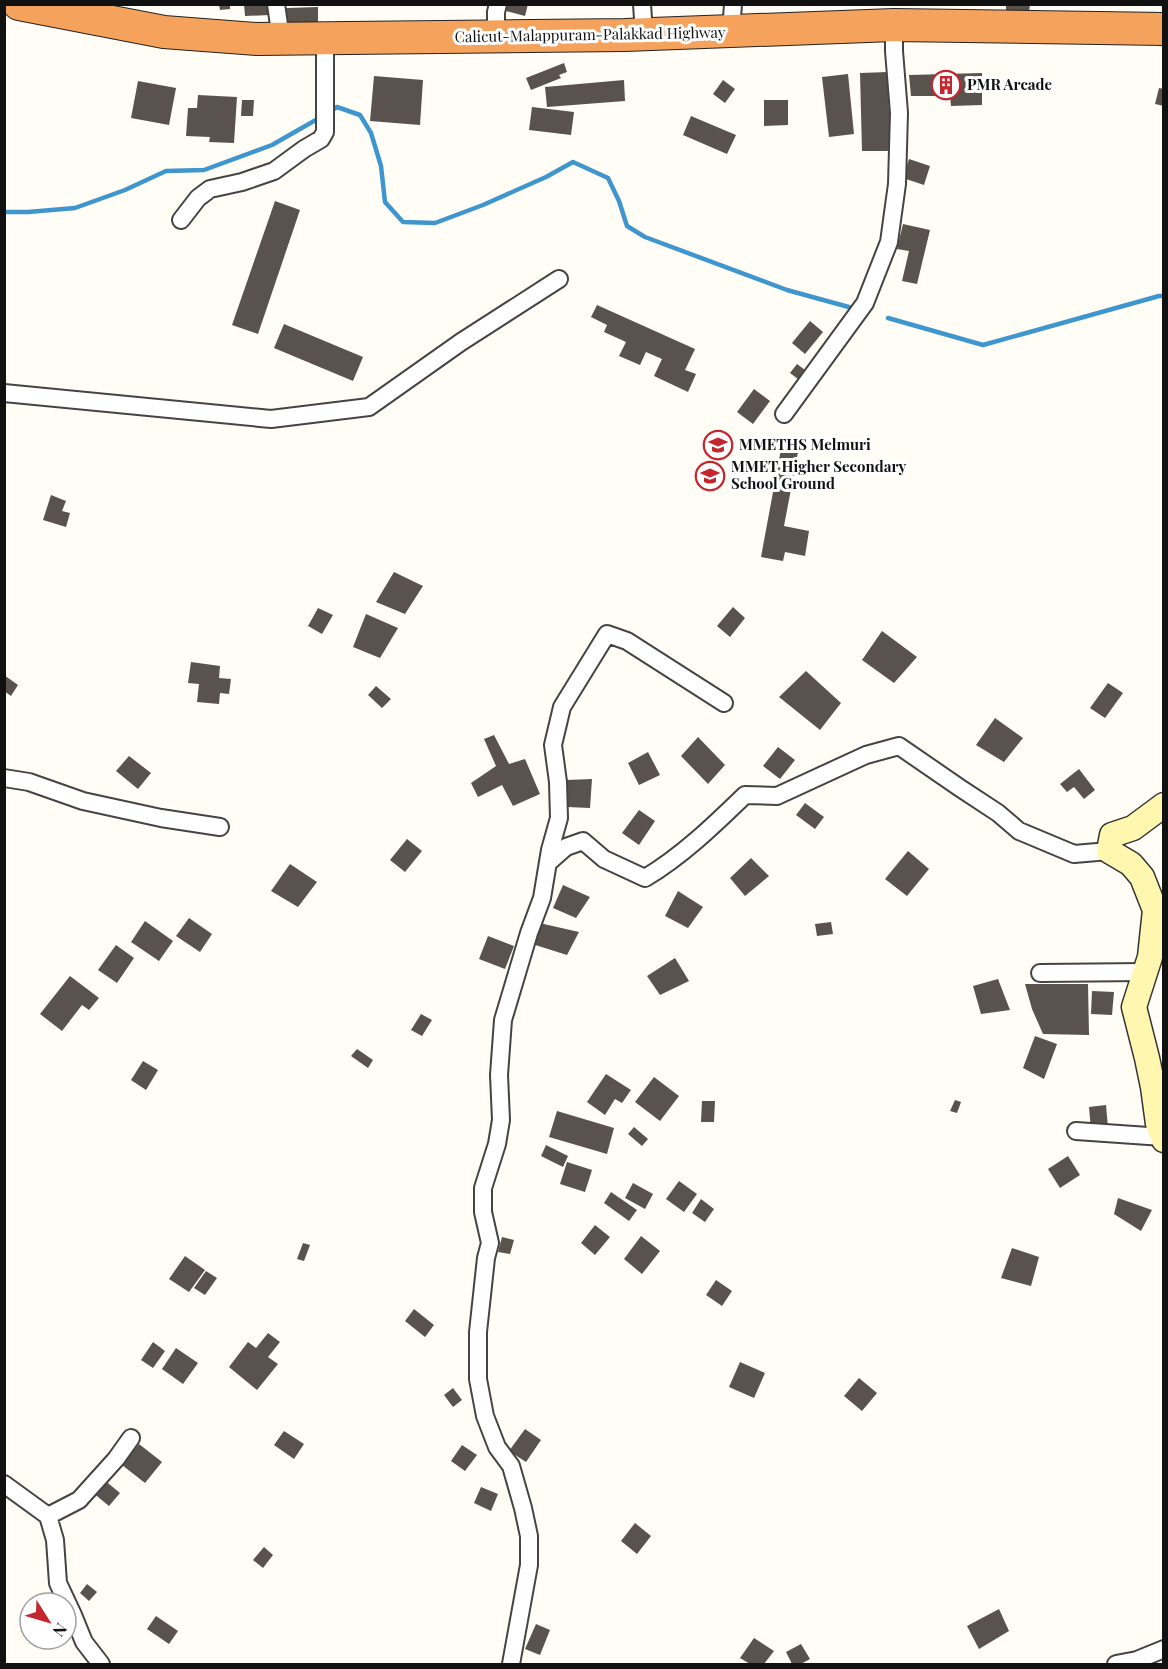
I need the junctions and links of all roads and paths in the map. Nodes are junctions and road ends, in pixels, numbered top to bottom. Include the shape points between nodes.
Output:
1 (19, 4) edge
2 (276, 4) edge
3 (498, 4) edge
4 (732, 18) edge
5 (643, 20) edge
6 (894, 25) junction
7 (1164, 29) edge
8 (496, 37) junction
9 (281, 39) junction
10 (325, 49) junction
11 (181, 219) dead end
12 (559, 279) dead end
13 (4, 393) edge
14 (784, 414) dead end
15 (724, 703) dead end
16 (4, 778) edge
17 (1164, 805) edge
18 (220, 827) dead end
19 (1109, 851) junction
20 (549, 862) junction
21 (1145, 972) junction
22 (1040, 973) dead end
23 (1076, 1131) dead end
24 (1163, 1138) edge
25 (131, 1438) dead end
26 (4, 1484) edge
27 (48, 1516) junction
28 (1164, 1649) edge
29 (101, 1665) edge
30 (511, 1665) edge
31 (1116, 1665) edge

1 - 9 highway, Calicut-Malappuram-Palakkad Highway via 164,32
2 - 9 street
3 - 8 street
4 - 5 highway, Calicut-Malappuram-Palakkad Highway
4 - 6 highway, Calicut-Malappuram-Palakkad Highway
5 - 8 highway, Calicut-Malappuram-Palakkad Highway
6 - 7 highway, Calicut-Malappuram-Palakkad Highway
6 - 14 street via 899,113 897,184 889,242 866,303
8 - 10 highway, Calicut-Malappuram-Palakkad Highway
9 - 10 highway, Calicut-Malappuram-Palakkad Highway
10 - 11 street via 325,132 321,139 274,171 210,189
12 - 13 street via 369,407 271,419
15 - 20 street via 627,641 608,634 562,707 553,745 559,818
16 - 18 street via 83,801
17 - 19 street via 1133,828 1112,835
19 - 20 street via 1074,854 1019,831 899,746 866,755 777,796 745,795 705,833 645,878 604,859 584,841 566,847
19 - 21 street via 1131,864 1142,877 1155,910
20 - 30 street via 542,898 503,1020 501,1120 483,1188 483,1212 490,1243 478,1332 478,1379 485,1416 497,1448 511,1466 529,1536 529,1565
21 - 22 street
21 - 24 street via 1134,1007
23 - 24 street
25 - 27 street via 79,1500
26 - 27 street
27 - 29 street via 55,1540 58,1583 84,1642
28 - 31 street

